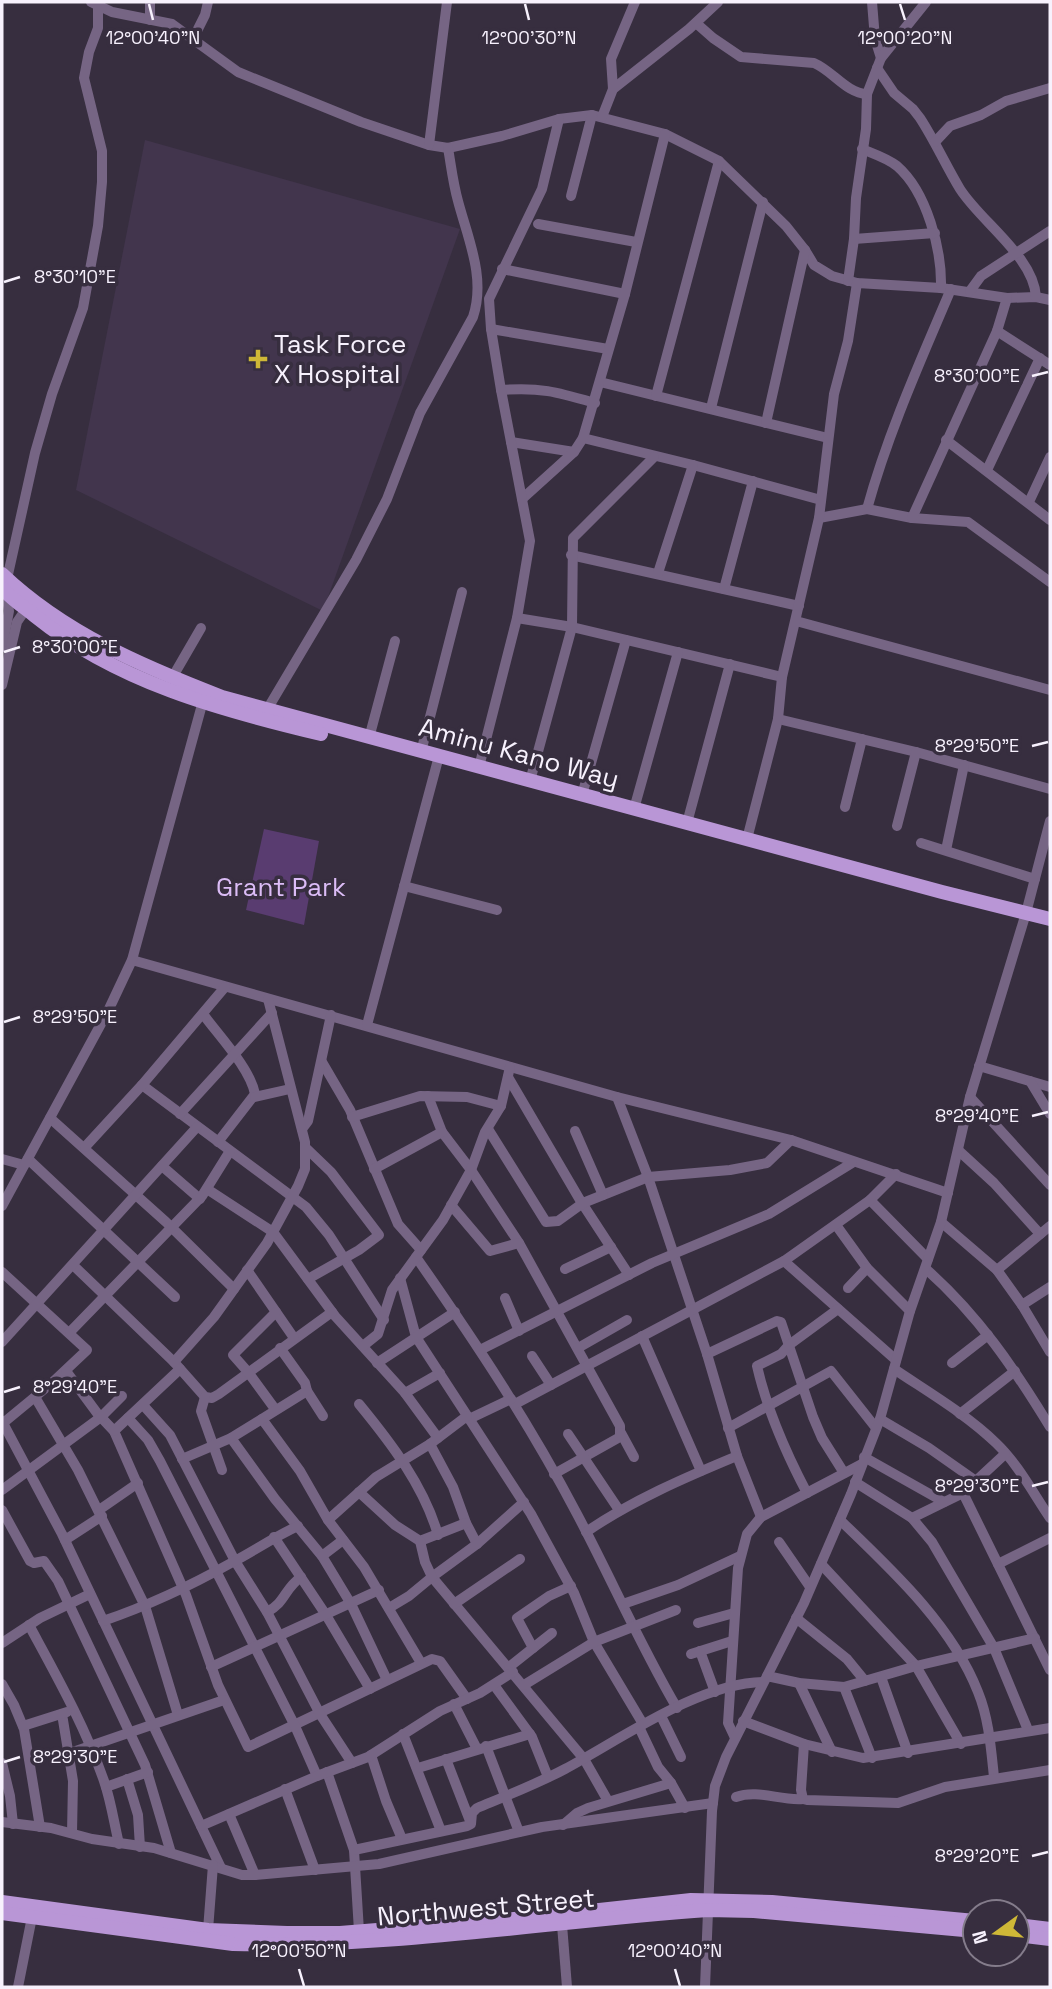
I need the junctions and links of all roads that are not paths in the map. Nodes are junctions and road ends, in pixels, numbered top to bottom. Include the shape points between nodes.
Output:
1 (96, 2) edge
2 (150, 2) edge
3 (208, 2) edge
4 (447, 2) edge
5 (635, 2) edge
6 (718, 2) edge
7 (872, 2) edge
8 (926, 2) edge
9 (150, 20) junction
10 (696, 23) junction
11 (193, 39) junction
12 (879, 63) junction
13 (613, 89) junction
14 (1050, 89) edge
15 (867, 94) junction
16 (597, 116) junction
17 (559, 119) junction
18 (665, 134) junction
19 (935, 142) junction
20 (429, 145) junction
21 (448, 148) junction
22 (862, 149) junction
23 (719, 161) junction
24 (571, 195) dead end
25 (763, 202) junction
26 (538, 224) dead end
27 (1050, 231) edge
28 (935, 233) junction
29 (854, 239) junction
30 (636, 242) junction
31 (805, 250) junction
32 (1014, 253) junction
33 (502, 269) junction
34 (853, 282) junction
35 (946, 289) junction
36 (970, 291) junction
37 (625, 293) junction
38 (1036, 297) junction
39 (1007, 298) junction
40 (1050, 300) edge
41 (491, 329) junction
42 (997, 331) junction
43 (608, 349) junction
44 (1040, 359) junction
45 (1050, 366) edge
46 (600, 382) junction
47 (501, 390) junction
48 (656, 396) junction
49 (595, 403) junction
50 (711, 408) junction
51 (766, 423) junction
52 (583, 438) junction
53 (828, 438) junction
54 (946, 440) junction
55 (511, 442) junction
56 (573, 452) junction
57 (654, 457) junction
58 (1050, 457) edge
59 (693, 464) junction
60 (987, 470) junction
61 (753, 481) junction
62 (522, 499) junction
63 (821, 500) junction
64 (1029, 502) junction
65 (867, 509) junction
66 (819, 518) junction
67 (912, 518) junction
68 (1050, 520) edge
69 (572, 555) junction
70 (659, 573) junction
71 (1050, 582) edge
72 (4, 584) edge
73 (724, 589) junction
74 (462, 592) dead end
75 (799, 606) junction
76 (26, 609) junction
77 (517, 618) junction
78 (796, 621) junction
79 (572, 627) junction
80 (201, 628) dead end
81 (626, 640) junction
82 (395, 641) dead end
83 (2, 647) edge
84 (678, 652) junction
85 (730, 664) junction
86 (782, 677) junction
87 (164, 680) junction
88 (2, 685) edge
89 (1050, 690) edge
90 (203, 701) junction
91 (268, 708) junction
92 (778, 719) junction
93 (369, 737) junction
94 (862, 739) junction
95 (421, 752) junction
96 (916, 752) junction
97 (438, 761) junction
98 (964, 765) junction
99 (480, 767) junction
100 (530, 781) junction
101 (1050, 789) edge
102 (582, 795) junction
103 (845, 807) dead end
104 (634, 809) junction
105 (1050, 821) edge
106 (687, 823) junction
107 (897, 826) dead end
108 (747, 839) junction
109 (921, 843) dead end
110 (946, 850) junction
111 (1035, 878) junction
112 (404, 886) junction
113 (497, 910) dead end
114 (1024, 917) junction
115 (1050, 919) edge
116 (1050, 928) edge
117 (132, 960) junction
118 (225, 987) junction
119 (268, 999) junction
120 (272, 1013) junction
121 (203, 1014) junction
122 (331, 1016) junction
123 (367, 1025) junction
124 (234, 1055) junction
125 (322, 1062) junction
126 (979, 1066) junction
127 (509, 1072) junction
128 (1030, 1081) junction
129 (142, 1085) junction
130 (1050, 1087) edge
131 (290, 1089) junction
132 (428, 1096) junction
133 (255, 1097) junction
134 (617, 1097) junction
135 (970, 1097) junction
136 (502, 1106) junction
137 (180, 1114) junction
138 (1050, 1114) edge
139 (352, 1117) junction
140 (50, 1118) junction
141 (197, 1127) junction
142 (302, 1129) junction
143 (488, 1129) junction
144 (575, 1131) dead end
145 (442, 1132) junction
146 (791, 1140) junction
147 (218, 1142) junction
148 (85, 1147) junction
149 (306, 1148) junction
150 (958, 1150) junction
151 (230, 1151) junction
152 (2, 1159) edge
153 (26, 1162) junction
154 (852, 1163) junction
155 (162, 1166) junction
156 (374, 1169) junction
157 (471, 1170) junction
158 (896, 1174) junction
159 (648, 1177) junction
160 (1050, 1185) edge
161 (948, 1193) junction
162 (203, 1194) junction
163 (136, 1195) junction
164 (293, 1195) junction
165 (603, 1195) junction
166 (870, 1200) junction
167 (583, 1203) junction
168 (451, 1205) junction
169 (2, 1206) edge
170 (941, 1222) junction
171 (836, 1225) junction
172 (1050, 1226) edge
173 (173, 1228) junction
174 (104, 1231) junction
175 (273, 1231) junction
176 (1040, 1234) junction
177 (519, 1243) junction
178 (611, 1247) junction
179 (419, 1253) junction
180 (673, 1254) junction
181 (345, 1258) junction
182 (784, 1261) junction
183 (137, 1262) junction
184 (927, 1264) junction
185 (73, 1265) junction
186 (867, 1268) junction
187 (565, 1269) dead end
188 (247, 1270) junction
189 (997, 1270) junction
190 (2, 1272) edge
191 (629, 1275) junction
192 (400, 1278) junction
193 (308, 1279) junction
194 (1050, 1287) edge
195 (848, 1288) dead end
196 (234, 1289) junction
197 (106, 1296) junction
198 (175, 1297) dead end
199 (505, 1298) dead end
200 (38, 1303) junction
201 (1022, 1305) junction
202 (838, 1309) junction
203 (691, 1310) junction
204 (558, 1311) junction
205 (910, 1311) junction
206 (276, 1312) junction
207 (332, 1312) junction
208 (455, 1312) junction
209 (384, 1320) junction
210 (627, 1321) dead end
211 (519, 1331) junction
212 (70, 1332) junction
213 (988, 1335) junction
214 (642, 1336) junction
215 (416, 1337) junction
216 (293, 1338) junction
217 (3, 1339) edge
218 (789, 1345) junction
219 (363, 1346) junction
220 (280, 1348) junction
221 (578, 1348) junction
222 (1049, 1349) edge
223 (480, 1350) junction
224 (707, 1354) junction
225 (532, 1356) dead end
226 (377, 1363) junction
227 (952, 1363) dead end
228 (895, 1364) junction
229 (588, 1365) junction
230 (177, 1366) junction
231 (66, 1371) junction
232 (1015, 1371) junction
233 (248, 1372) junction
234 (440, 1373) junction
235 (551, 1385) junction
236 (804, 1387) junction
237 (307, 1391) junction
238 (405, 1393) junction
239 (122, 1396) dead end
240 (35, 1397) junction
241 (205, 1397) junction
242 (513, 1401) junction
243 (359, 1404) dead end
244 (142, 1405) junction
245 (769, 1406) junction
246 (275, 1409) junction
247 (960, 1414) junction
248 (323, 1416) dead end
249 (101, 1417) junction
250 (468, 1417) junction
251 (128, 1418) junction
252 (262, 1419) junction
253 (2, 1422) edge
254 (878, 1423) junction
255 (1050, 1427) edge
256 (728, 1428) junction
257 (114, 1431) junction
258 (621, 1433) junction
259 (568, 1434) dead end
260 (231, 1438) junction
261 (434, 1441) junction
262 (64, 1443) junction
263 (212, 1446) junction
264 (1005, 1454) junction
265 (737, 1456) junction
266 (584, 1457) junction
267 (634, 1457) dead end
268 (182, 1459) junction
269 (401, 1460) junction
270 (863, 1461) junction
271 (29, 1470) junction
272 (222, 1470) dead end
273 (701, 1471) junction
274 (844, 1473) junction
275 (554, 1474) junction
276 (976, 1481) junction
277 (856, 1482) junction
278 (138, 1483) junction
279 (2, 1490) edge
280 (359, 1492) junction
281 (807, 1493) junction
282 (963, 1493) junction
283 (524, 1502) junction
284 (944, 1502) junction
285 (2, 1510) edge
286 (620, 1510) junction
287 (100, 1513) junction
288 (761, 1517) junction
289 (912, 1518) junction
290 (1050, 1518) edge
291 (328, 1520) junction
292 (840, 1520) junction
293 (466, 1523) junction
294 (298, 1527) junction
295 (586, 1532) junction
296 (439, 1535) junction
297 (274, 1537) junction
298 (1050, 1538) edge
299 (65, 1540) junction
300 (343, 1541) junction
301 (420, 1541) junction
302 (779, 1542) dead end
303 (477, 1544) junction
304 (322, 1556) junction
305 (740, 1556) junction
306 (520, 1559) dead end
307 (235, 1561) junction
308 (998, 1563) junction
309 (821, 1564) junction
310 (215, 1572) junction
311 (301, 1577) junction
312 (432, 1577) junction
313 (571, 1586) junction
314 (810, 1587) junction
315 (182, 1588) junction
316 (379, 1590) junction
317 (90, 1594) junction
318 (351, 1604) junction
319 (454, 1604) junction
320 (623, 1604) junction
321 (69, 1605) junction
322 (145, 1606) junction
323 (389, 1608) junction
324 (676, 1610) dead end
325 (267, 1612) junction
326 (734, 1613) junction
327 (326, 1615) junction
328 (796, 1618) junction
329 (103, 1621) junction
330 (698, 1623) dead end
331 (29, 1625) junction
332 (633, 1627) junction
333 (552, 1633) dead end
334 (280, 1636) junction
335 (3, 1640) edge
336 (732, 1641) junction
337 (594, 1642) junction
338 (1042, 1643) edge
339 (995, 1647) junction
340 (255, 1648) junction
341 (533, 1648) junction
342 (961, 1655) junction
343 (421, 1663) junction
344 (916, 1666) junction
345 (211, 1667) junction
346 (511, 1670) junction
347 (1050, 1670) edge
348 (881, 1677) junction
349 (765, 1679) junction
350 (387, 1680) junction
351 (865, 1681) junction
352 (799, 1683) junction
353 (2, 1684) edge
354 (494, 1685) junction
355 (524, 1685) junction
356 (730, 1686) junction
357 (844, 1687) junction
358 (370, 1689) junction
359 (715, 1692) junction
360 (467, 1699) junction
361 (224, 1700) junction
362 (454, 1704) junction
363 (74, 1708) junction
364 (677, 1708) junction
365 (62, 1714) junction
366 (320, 1714) junction
367 (178, 1715) junction
368 (661, 1716) junction
369 (743, 1721) junction
370 (153, 1724) junction
371 (295, 1726) junction
372 (641, 1726) junction
373 (23, 1727) junction
374 (1050, 1728) edge
375 (1028, 1730) junction
376 (129, 1732) junction
377 (403, 1734) junction
378 (530, 1734) junction
379 (735, 1738) junction
380 (990, 1738) junction
381 (804, 1744) junction
382 (961, 1744) junction
383 (90, 1746) junction
384 (481, 1748) junction
385 (832, 1752) junction
386 (70, 1753) junction
387 (908, 1753) junction
388 (371, 1755) junction
389 (681, 1757) dead end
390 (872, 1758) junction
391 (446, 1759) junction
392 (584, 1759) junction
393 (2, 1763) edge
394 (352, 1763) junction
395 (418, 1768) junction
396 (1050, 1770) edge
397 (148, 1772) junction
398 (322, 1774) junction
399 (548, 1777) junction
400 (994, 1777) junction
401 (127, 1779) junction
402 (671, 1783) junction
403 (106, 1787) junction
404 (285, 1789) junction
405 (506, 1796) junction
406 (736, 1797) dead end
407 (803, 1799) junction
408 (608, 1801) junction
409 (713, 1803) junction
410 (685, 1808) junction
411 (229, 1814) junction
412 (7, 1823) edge
413 (471, 1824) junction
414 (563, 1825) junction
415 (201, 1826) junction
416 (40, 1827) junction
417 (441, 1831) junction
418 (519, 1832) junction
419 (72, 1833) junction
420 (402, 1839) junction
421 (119, 1844) junction
422 (140, 1847) junction
423 (354, 1850) junction
424 (171, 1853) junction
425 (217, 1867) junction
426 (356, 1867) junction
427 (315, 1870) junction
428 (255, 1875) junction
429 (2, 1902) edge
430 (708, 1905) junction
431 (2, 1913) edge
432 (32, 1917) junction
433 (961, 1920) edge
434 (562, 1925) junction
435 (1031, 1927) edge
436 (1050, 1929) edge
437 (208, 1930) junction
438 (961, 1930) edge
439 (359, 1931) junction
440 (1031, 1937) edge
441 (1050, 1939) edge
442 (18, 1987) edge
443 (566, 1987) edge
444 (705, 1987) edge

1 - 9 street via 112,12
1 - 72 street via 97,28 84,78 102,151 98,226 83,308 35,453
2 - 9 street
3 - 11 street
4 - 20 street
5 - 13 street via 611,59
6 - 10 street
7 - 12 street
8 - 12 street
9 - 11 street via 172,24
10 - 13 street
10 - 15 street via 741,57 814,63 852,90
11 - 20 street via 238,72
12 - 15 street
12 - 19 street via 894,93 913,109
13 - 16 street
14 - 19 street via 1006,101 950,125
15 - 22 street
16 - 17 street
16 - 18 street
16 - 24 street
17 - 21 street
17 - 33 street via 542,189
18 - 23 street
18 - 30 street
19 - 32 street via 961,190
20 - 21 street
21 - 91 street via 473,253 478,305 420,413 387,499 356,560
22 - 28 street via 898,167 927,210
22 - 29 street
23 - 25 street
23 - 48 street
25 - 31 street
25 - 50 street
26 - 30 street
27 - 32 street
28 - 29 street
28 - 35 street
29 - 34 street
30 - 37 street
31 - 34 street via 821,271
31 - 51 street
32 - 36 street via 981,276
32 - 38 street via 1033,281
33 - 37 street
33 - 41 street via 489,299
34 - 35 street
34 - 53 street via 848,341
35 - 36 street
35 - 65 street
36 - 39 street
37 - 43 street
38 - 39 street
38 - 40 street
39 - 42 street
41 - 43 street
41 - 47 street
42 - 44 street
42 - 54 street
43 - 46 street
44 - 45 street
44 - 60 street
46 - 48 street
46 - 49 street
47 - 49 street via 533,388
47 - 55 street
48 - 50 street
49 - 52 street
50 - 51 street
51 - 53 street
52 - 56 street
52 - 57 street
53 - 63 street
54 - 60 street
54 - 67 street
55 - 56 street
55 - 62 street
56 - 62 street
57 - 59 street
57 - 69 street via 573,538
58 - 64 street
59 - 61 street
59 - 70 street
60 - 64 street
61 - 63 street
61 - 73 street
62 - 77 street via 530,541
63 - 66 street
64 - 68 street
65 - 66 street
65 - 67 street
66 - 75 street
67 - 71 street via 974,524
69 - 70 street
69 - 79 street
70 - 73 street
72 - 76 main road, Aminu Kano Way
72 - 83 street via 9,611
72 - 87 main road, Aminu Kano Way
73 - 75 street
74 - 95 street
75 - 78 street
76 - 87 main road, Aminu Kano Way via 116,667
76 - 88 street via 16,622
77 - 79 street
77 - 99 street
78 - 86 street
78 - 89 street
79 - 81 street
79 - 100 street
80 - 87 street
81 - 84 street
81 - 102 street
82 - 93 street
84 - 85 street
84 - 104 street
85 - 86 street
85 - 106 street
86 - 92 street
87 - 90 main road, Aminu Kano Way
87 - 91 main road, Aminu Kano Way
90 - 97 main road, Aminu Kano Way
90 - 117 street
91 - 93 main road, Aminu Kano Way
92 - 94 street
92 - 108 street
93 - 95 main road, Aminu Kano Way
94 - 96 street
94 - 103 street
95 - 97 main road, Aminu Kano Way
96 - 98 street
96 - 107 street
97 - 99 main road, Aminu Kano Way
97 - 112 street
97 - 114 main road, Aminu Kano Way
98 - 101 street
98 - 110 street
99 - 100 main road, Aminu Kano Way
100 - 102 main road, Aminu Kano Way
102 - 104 main road, Aminu Kano Way
104 - 106 main road, Aminu Kano Way
105 - 111 street
106 - 108 main road, Aminu Kano Way
108 - 114 main road, Aminu Kano Way
109 - 110 street
110 - 111 street
111 - 114 street
112 - 113 street
112 - 123 street
114 - 115 main road, Aminu Kano Way
114 - 116 main road, Aminu Kano Way
114 - 126 street
117 - 118 street
117 - 140 street
118 - 119 street
118 - 121 street
119 - 120 street
119 - 122 street
120 - 124 street
120 - 131 street
121 - 124 street
121 - 129 street
122 - 123 street
122 - 125 street
123 - 127 street
124 - 133 street
124 - 137 street
125 - 139 street
125 - 142 street
126 - 128 street
126 - 135 street
127 - 134 street
127 - 136 street
127 - 167 street
128 - 130 street
128 - 138 street
129 - 137 street
129 - 148 street
131 - 133 street
131 - 142 street
132 - 136 street via 467,1097
132 - 139 street
132 - 145 street
133 - 147 street
134 - 146 street
134 - 159 street
135 - 150 street
135 - 160 street
136 - 143 street
137 - 141 street
139 - 156 street
140 - 148 street
140 - 153 street
141 - 147 street
141 - 155 street
142 - 149 street
143 - 157 street
143 - 167 street via 546,1222 558,1221
144 - 165 street
145 - 156 street
145 - 157 street
146 - 154 street
146 - 159 street via 767,1163
147 - 151 street
148 - 163 street
149 - 164 street via 305,1168
149 - 181 street via 379,1233
150 - 161 street
150 - 176 street
151 - 162 street
151 - 164 street
152 - 153 street
153 - 169 street
153 - 174 street
154 - 158 street
154 - 180 street via 769,1214
155 - 162 street
155 - 163 street
156 - 179 street via 398,1224
157 - 168 street
157 - 177 street
158 - 161 street
158 - 166 street
159 - 165 street
159 - 180 street
161 - 170 street
162 - 173 street
162 - 175 street
163 - 173 street
163 - 174 street
164 - 175 street
164 - 181 street
165 - 167 street
166 - 171 street
166 - 184 street
167 - 178 street
168 - 177 street via 490,1251
168 - 179 street
170 - 184 street
170 - 189 street
171 - 182 street
171 - 186 street
172 - 176 street
173 - 183 street
173 - 196 street
174 - 183 street
174 - 185 street
175 - 188 street
175 - 193 street
176 - 189 street
177 - 204 street
178 - 187 street
178 - 191 street
179 - 192 street
179 - 208 street
180 - 191 street
180 - 203 street
181 - 193 street
181 - 209 street
182 - 202 street
182 - 203 street
183 - 197 street
183 - 198 street
184 - 205 street
184 - 213 street
185 - 197 street
185 - 200 street
186 - 195 street
186 - 205 street
188 - 196 street
188 - 206 street
189 - 201 street
190 - 200 street
191 - 204 street
192 - 209 street
192 - 215 street
193 - 207 street
194 - 201 street
196 - 230 street
197 - 212 street
197 - 230 street
199 - 211 street
200 - 212 street
200 - 217 street
201 - 222 street
202 - 218 street
202 - 228 street
203 - 214 street
203 - 224 street
204 - 211 street
204 - 221 street
205 - 228 street
206 - 216 street
206 - 233 street via 233,1355
207 - 216 street
207 - 219 street
208 - 215 street
208 - 223 street
209 - 219 street via 378,1334
210 - 221 street
211 - 223 street
212 - 231 street via 87,1350
213 - 227 street
213 - 232 street
214 - 229 street
214 - 273 street
215 - 226 street
215 - 234 street
216 - 220 street
218 - 224 street via 777,1321
218 - 236 street
218 - 245 street via 757,1366
219 - 226 street
220 - 233 street
220 - 237 street
221 - 229 street
223 - 242 street
224 - 256 street
225 - 235 street
226 - 238 street
228 - 247 street
228 - 254 street
229 - 235 street
229 - 258 street
230 - 241 street
230 - 244 street
231 - 240 street
231 - 249 street
232 - 247 street
232 - 255 street
233 - 241 street via 219,1394
233 - 246 street
234 - 238 street
234 - 250 street
235 - 242 street
236 - 245 street
236 - 254 street via 833,1372
236 - 274 street via 822,1438
237 - 246 street
237 - 248 street
238 - 261 street
239 - 249 street
240 - 253 street
240 - 262 street
241 - 263 street via 200,1406
242 - 250 street
242 - 275 street
243 - 269 street
244 - 251 street
244 - 268 street via 159,1420
245 - 256 street
245 - 281 street
246 - 252 street
247 - 264 street
249 - 257 street
249 - 262 street
250 - 261 street
250 - 283 street
251 - 257 street
251 - 310 street via 151,1444
252 - 260 street
252 - 291 street
253 - 271 street
254 - 270 street
254 - 276 street via 929,1448
256 - 265 street
257 - 278 street
258 - 266 street
258 - 267 street
259 - 266 street
260 - 263 street
260 - 294 street
261 - 269 street
261 - 293 street
262 - 271 street
262 - 287 street
263 - 268 street
263 - 272 street
264 - 276 street
264 - 290 street
265 - 273 street
265 - 288 street
266 - 275 street
266 - 286 street
268 - 307 street
269 - 280 street
269 - 296 street via 425,1499
270 - 274 street
270 - 277 street
270 - 284 street
271 - 279 street
271 - 299 street
273 - 286 street
274 - 281 street
275 - 295 street
276 - 282 street
277 - 289 street
277 - 292 street
278 - 287 street
278 - 315 street
280 - 291 street
280 - 301 street via 394,1525
281 - 288 street
282 - 284 street
282 - 308 street
283 - 303 street
283 - 313 street
284 - 289 street
285 - 321 street via 30,1560 47,1563
286 - 295 street
287 - 299 street
287 - 322 street
288 - 305 street via 747,1534
289 - 339 street via 932,1542
291 - 300 street
292 - 309 street
292 - 342 street via 903,1581
293 - 296 street
293 - 303 street
294 - 297 street
294 - 304 street
295 - 320 street
296 - 301 street
297 - 307 street
297 - 311 street
298 - 308 street
299 - 317 street
300 - 304 street
300 - 316 street
301 - 312 street
302 - 314 street
303 - 312 street
304 - 318 street
305 - 320 street
305 - 326 street
306 - 319 street
307 - 310 street
307 - 325 street
308 - 338 street
309 - 314 street
309 - 344 street
310 - 315 street
310 - 340 street
311 - 325 street via 290,1585 279,1605
311 - 327 street
312 - 319 street
312 - 323 street
313 - 337 street
313 - 341 street via 517,1618
314 - 328 street
315 - 322 street
315 - 345 street
316 - 318 street
316 - 323 street
317 - 321 street
317 - 329 street
318 - 327 street
318 - 350 street
319 - 346 street
320 - 332 street
321 - 331 street
321 - 376 street
322 - 329 street
322 - 367 street
323 - 343 street
324 - 332 street
325 - 334 street
326 - 330 street
326 - 336 street
327 - 334 street
327 - 358 street
328 - 349 street
328 - 351 street via 847,1659
329 - 370 street
331 - 335 street
331 - 363 street
332 - 337 street
332 - 364 street
333 - 341 street
334 - 340 street
334 - 366 street
336 - 356 street
336 - 359 street via 696,1653
337 - 355 street
337 - 372 street
338 - 339 street
338 - 347 street
339 - 342 street
339 - 375 street
340 - 345 street
340 - 371 street
341 - 346 street
342 - 344 street
342 - 380 street via 979,1693
343 - 350 street
343 - 360 street via 437,1658
344 - 348 street
344 - 382 street
345 - 361 street
346 - 354 street
346 - 355 street
348 - 351 street
348 - 387 street
349 - 352 street
349 - 356 street
349 - 369 street
350 - 358 street
351 - 357 street
352 - 357 street
352 - 385 street
353 - 373 street
354 - 360 street
354 - 378 street
355 - 392 street
356 - 359 street
356 - 379 street via 728,1723
357 - 390 street
358 - 366 street
359 - 364 street
360 - 362 street
361 - 367 street
361 - 371 street via 248,1748
362 - 377 street
362 - 384 street
363 - 365 street
363 - 383 street
364 - 368 street
365 - 373 street
365 - 386 street
366 - 371 street
366 - 394 street
367 - 370 street
368 - 372 street
368 - 389 street
369 - 379 street
369 - 381 street
370 - 376 street
370 - 415 street
371 - 398 street
372 - 392 street
372 - 402 street via 658,1767
373 - 416 street
374 - 375 street
375 - 380 street
376 - 383 street
376 - 397 street
377 - 388 street
377 - 395 street
378 - 384 street
378 - 399 street
379 - 409 street via 715,1786
380 - 382 street
380 - 400 street
381 - 385 street
381 - 407 street
382 - 387 street
383 - 386 street
383 - 403 street
384 - 391 street
384 - 405 street
385 - 390 street
386 - 419 street
387 - 390 street
388 - 394 street
388 - 420 street
391 - 395 street
391 - 413 street
392 - 399 street
392 - 408 street
393 - 412 street via 10,1796
394 - 398 street
395 - 417 street
396 - 400 street
397 - 401 street
397 - 424 street
398 - 404 street
398 - 423 street
399 - 405 street
400 - 407 street via 898,1803
401 - 403 street
401 - 422 street via 138,1815
402 - 408 street
402 - 410 street
403 - 421 street
404 - 411 street
404 - 427 street
405 - 413 street via 477,1808
405 - 418 street
406 - 407 street via 758,1794
408 - 414 street via 577,1813
409 - 410 street
409 - 430 street
410 - 414 street
411 - 415 street
411 - 428 street
412 - 416 street
413 - 417 street
414 - 418 street
415 - 425 street
416 - 419 street
417 - 420 street
418 - 426 street
419 - 421 street
420 - 423 street
421 - 422 street
422 - 424 street
423 - 426 street
424 - 425 street
425 - 428 street
425 - 437 street
426 - 427 street
426 - 439 street
427 - 428 street
429 - 437 main road, Northwest Street
430 - 433 main road, Northwest Street via 772,1902
430 - 434 main road, Northwest Street
430 - 438 main road, Northwest Street
430 - 439 main road, Northwest Street
430 - 444 street
431 - 432 main road, Northwest Street
432 - 434 main road, Northwest Street via 268,1945 354,1943
432 - 442 street
434 - 443 street
435 - 436 main road
437 - 439 main road, Northwest Street
440 - 441 main road

